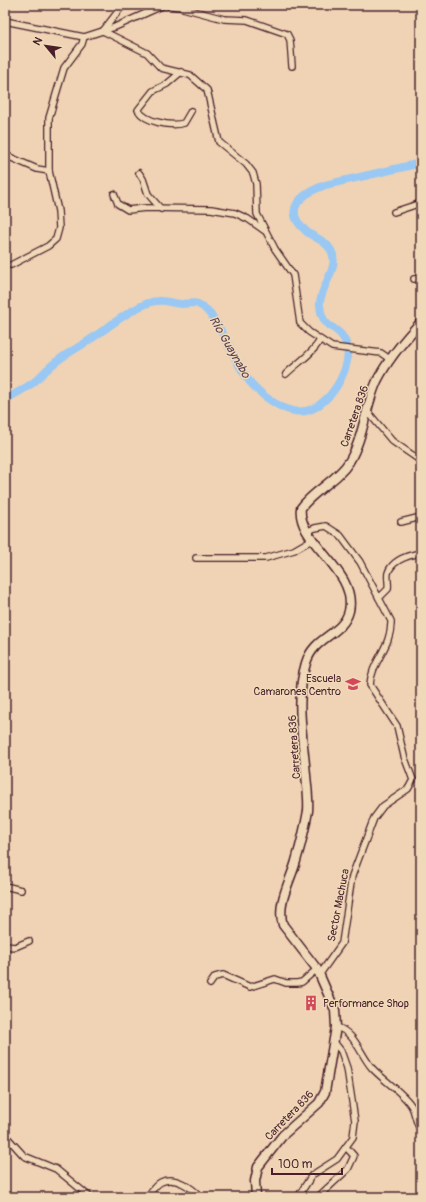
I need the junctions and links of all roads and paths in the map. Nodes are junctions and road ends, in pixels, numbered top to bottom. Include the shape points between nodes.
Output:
1 (123, 5) edge
2 (5, 21) edge
3 (103, 31) junction
4 (84, 37) junction
5 (292, 66) dead end
6 (181, 72) junction
7 (191, 111) dead end
8 (5, 155) edge
9 (49, 171) junction
10 (139, 173) dead end
11 (114, 194) dead end
12 (421, 203) edge
13 (161, 209) junction
14 (394, 212) dead end
15 (267, 233) junction
16 (11, 265) dead end
17 (421, 278) edge
18 (414, 279) dead end
19 (421, 322) edge
20 (320, 340) junction
21 (392, 360) junction
22 (286, 374) dead end
23 (368, 412) junction
24 (421, 461) edge
25 (421, 517) edge
26 (401, 522) dead end
27 (308, 531) junction
28 (313, 539) junction
29 (421, 553) edge
30 (196, 558) dead end
31 (379, 598) junction
32 (5, 886) edge
33 (21, 890) dead end
34 (29, 941) dead end
35 (5, 946) edge
36 (318, 972) junction
37 (210, 984) dead end
38 (336, 1027) junction
39 (334, 1042) junction
40 (421, 1130) edge
41 (5, 1135) edge
42 (346, 1147) junction
43 (90, 1197) edge
44 (147, 1197) edge
45 (201, 1197) edge
46 (256, 1197) edge
47 (298, 1197) edge
48 (318, 1197) edge

1 - 3 street
2 - 4 street
3 - 4 street
3 - 5 street via 164,5 179,7 224,19 247,20 287,34 290,40
3 - 6 street via 147,53 160,68
4 - 9 street via 82,44 64,68 53,100 49,118
6 - 7 street via 167,84 153,91 138,110 141,115 175,126 184,123
6 - 15 street via 190,75 207,90 219,142 246,164 252,173 256,184 257,214
8 - 9 street via 37,169
9 - 16 street via 58,211 59,228 56,239 48,246
10 - 13 street via 148,194
11 - 13 street via 118,204 128,210
12 - 14 street
13 - 15 street via 211,209 235,213
15 - 20 street via 293,275 300,323
17 - 18 street
19 - 21 street, Carretera 836 via 405,338
20 - 21 street via 332,347 383,354
20 - 22 street via 310,354
21 - 23 street, Carretera 836 via 378,381
23 - 24 street via 392,441
23 - 27 street, Carretera 836 via 347,464 301,508 301,518
25 - 26 street
27 - 28 street, Carretera 836
27 - 31 street, Sector Machuca via 326,526 340,534 360,562
28 - 30 street via 294,550 266,558
28 - 36 street, Carretera 836 via 344,580 350,593 345,620 314,646 305,664 302,722 308,808 281,912 283,925
29 - 31 street via 404,557 393,565 388,573 388,590
31 - 36 street, Sector Machuca via 391,621 391,628 385,649 372,672 370,685 397,726 413,780 408,789 383,806 374,818 352,876 342,943
32 - 33 street
34 - 35 street via 15,947
36 - 37 street via 302,982 292,984 274,979 250,986 223,974 215,977
36 - 38 street, Carretera 836 via 335,1010
38 - 39 street, Carretera 836
38 - 40 street via 350,1034 376,1073 412,1106 416,1124
39 - 42 street via 341,1051 347,1068 355,1121 353,1137
39 - 46 street, Carretera 836 via 323,1097 283,1135 258,1167 254,1181
41 - 43 street via 24,1156 56,1168
42 - 47 street via 337,1159 312,1175
42 - 48 street via 354,1156 352,1165
44 - 45 street via 161,1182 168,1181 185,1184

